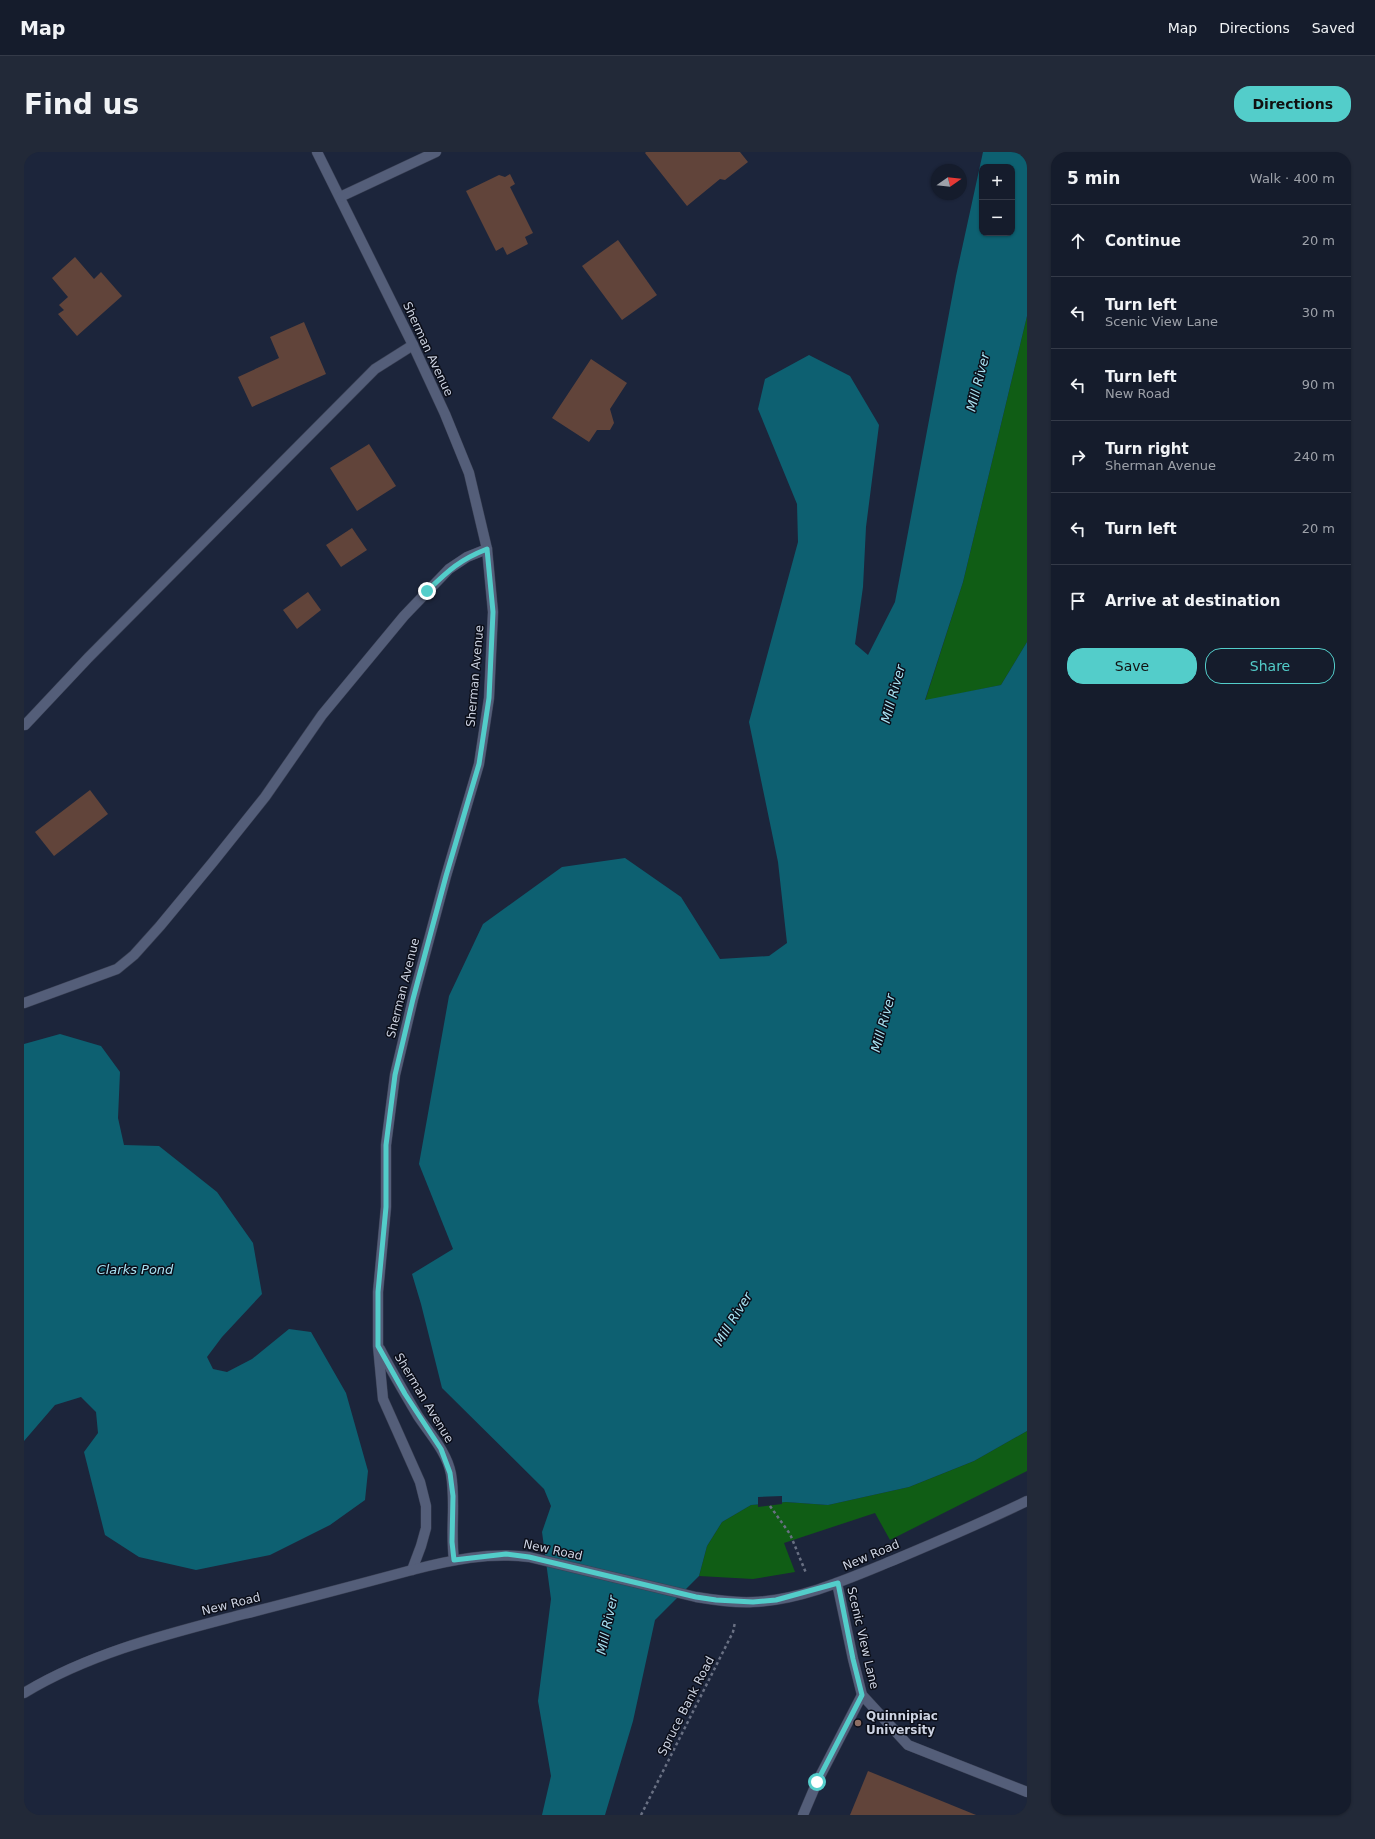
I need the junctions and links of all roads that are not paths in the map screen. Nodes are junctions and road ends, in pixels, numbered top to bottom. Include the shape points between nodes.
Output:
1 (317, 152) edge
2 (436, 152) edge
3 (340, 197) junction
4 (413, 346) junction
5 (487, 549) junction
6 (25, 725) edge
7 (24, 1003) edge
8 (378, 1346) junction
9 (1027, 1501) edge
10 (454, 1560) junction
11 (412, 1570) junction
12 (838, 1583) junction
13 (24, 1693) edge
14 (862, 1695) junction
15 (1027, 1792) edge
16 (803, 1815) edge

1 - 3 street, Sherman Avenue
2 - 3 street
3 - 4 street, Sherman Avenue
4 - 5 street, Sherman Avenue via 469,473
4 - 6 street via 375,369
5 - 7 street via 467,557 449,569 404,616 322,715 265,797 227,845 134,955 117,969
5 - 8 street, Sherman Avenue via 493,612 488,705 479,764 414,992 395,1075 386,1145 386,1207 378,1292
8 - 10 street, Sherman Avenue via 405,1394 441,1449 450,1473
8 - 11 street, Sherman Avenue via 383,1399 420,1482 426,1506 426,1528
9 - 12 street, New Road
10 - 11 street, New Road
10 - 12 street, New Road via 506,1554 529,1557 696,1597 739,1602 776,1600
11 - 13 street, New Road via 140,1642 87,1661 41,1682
12 - 14 street, Scenic View Lane
14 - 15 street, Scenic View Lane via 908,1745
14 - 16 street

